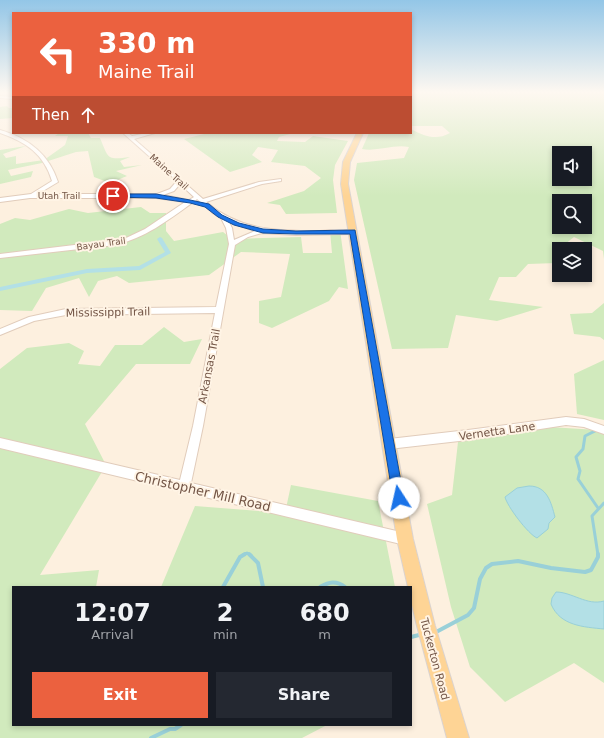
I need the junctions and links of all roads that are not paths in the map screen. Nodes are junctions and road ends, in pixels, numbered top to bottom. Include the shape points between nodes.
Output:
1 (0, 131) edge
2 (18, 134) edge
3 (126, 134) edge
4 (149, 134) edge
5 (359, 134) edge
6 (13, 136) junction
7 (131, 138) junction
8 (279, 180) dead end
9 (180, 181) junction
10 (55, 182) junction
11 (30, 196) junction
12 (69, 196) junction
13 (156, 196) junction
14 (0, 200) edge
15 (190, 201) junction
16 (202, 201) junction
17 (224, 218) junction
18 (263, 231) junction
19 (352, 232) junction
20 (232, 244) junction
21 (0, 256) edge
22 (220, 310) junction
23 (0, 332) edge
24 (604, 430) edge
25 (0, 443) edge
26 (390, 444) junction
27 (184, 487) junction
28 (405, 539) junction
29 (458, 738) edge

1 - 6 street
2 - 6 street
3 - 7 street, Maine Trail
4 - 7 street
5 - 19 main road, Tuckerton Road via 347,158 343,174
6 - 10 street via 27,143 44,157
7 - 9 street, Maine Trail
8 - 16 street via 261,182
9 - 13 street via 172,190
9 - 16 street, Maine Trail
10 - 11 street
10 - 12 street via 55,188 59,192
11 - 12 street, Utah Trail
11 - 14 street, Utah Trail
12 - 13 street, Utah Trail
13 - 15 street, Utah Trail
15 - 16 street
15 - 16 street, Utah Trail
15 - 21 street, Bayau Trail via 145,233 115,244
16 - 17 street, Maine Trail
17 - 18 street, Maine Trail
17 - 20 street, Arkansas Trail
18 - 19 street, Maine Trail
18 - 20 street
19 - 26 main road, Tuckerton Road
20 - 22 street, Arkansas Trail
22 - 23 street, Mississippi Trail via 66,312 32,319
22 - 27 street, Arkansas Trail
24 - 26 street, Vernetta Lane via 584,423 566,421
25 - 27 street, Christopher Mill Road
26 - 28 main road, Tuckerton Road
27 - 28 street, Christopher Mill Road
28 - 29 main road, Tuckerton Road via 433,654

